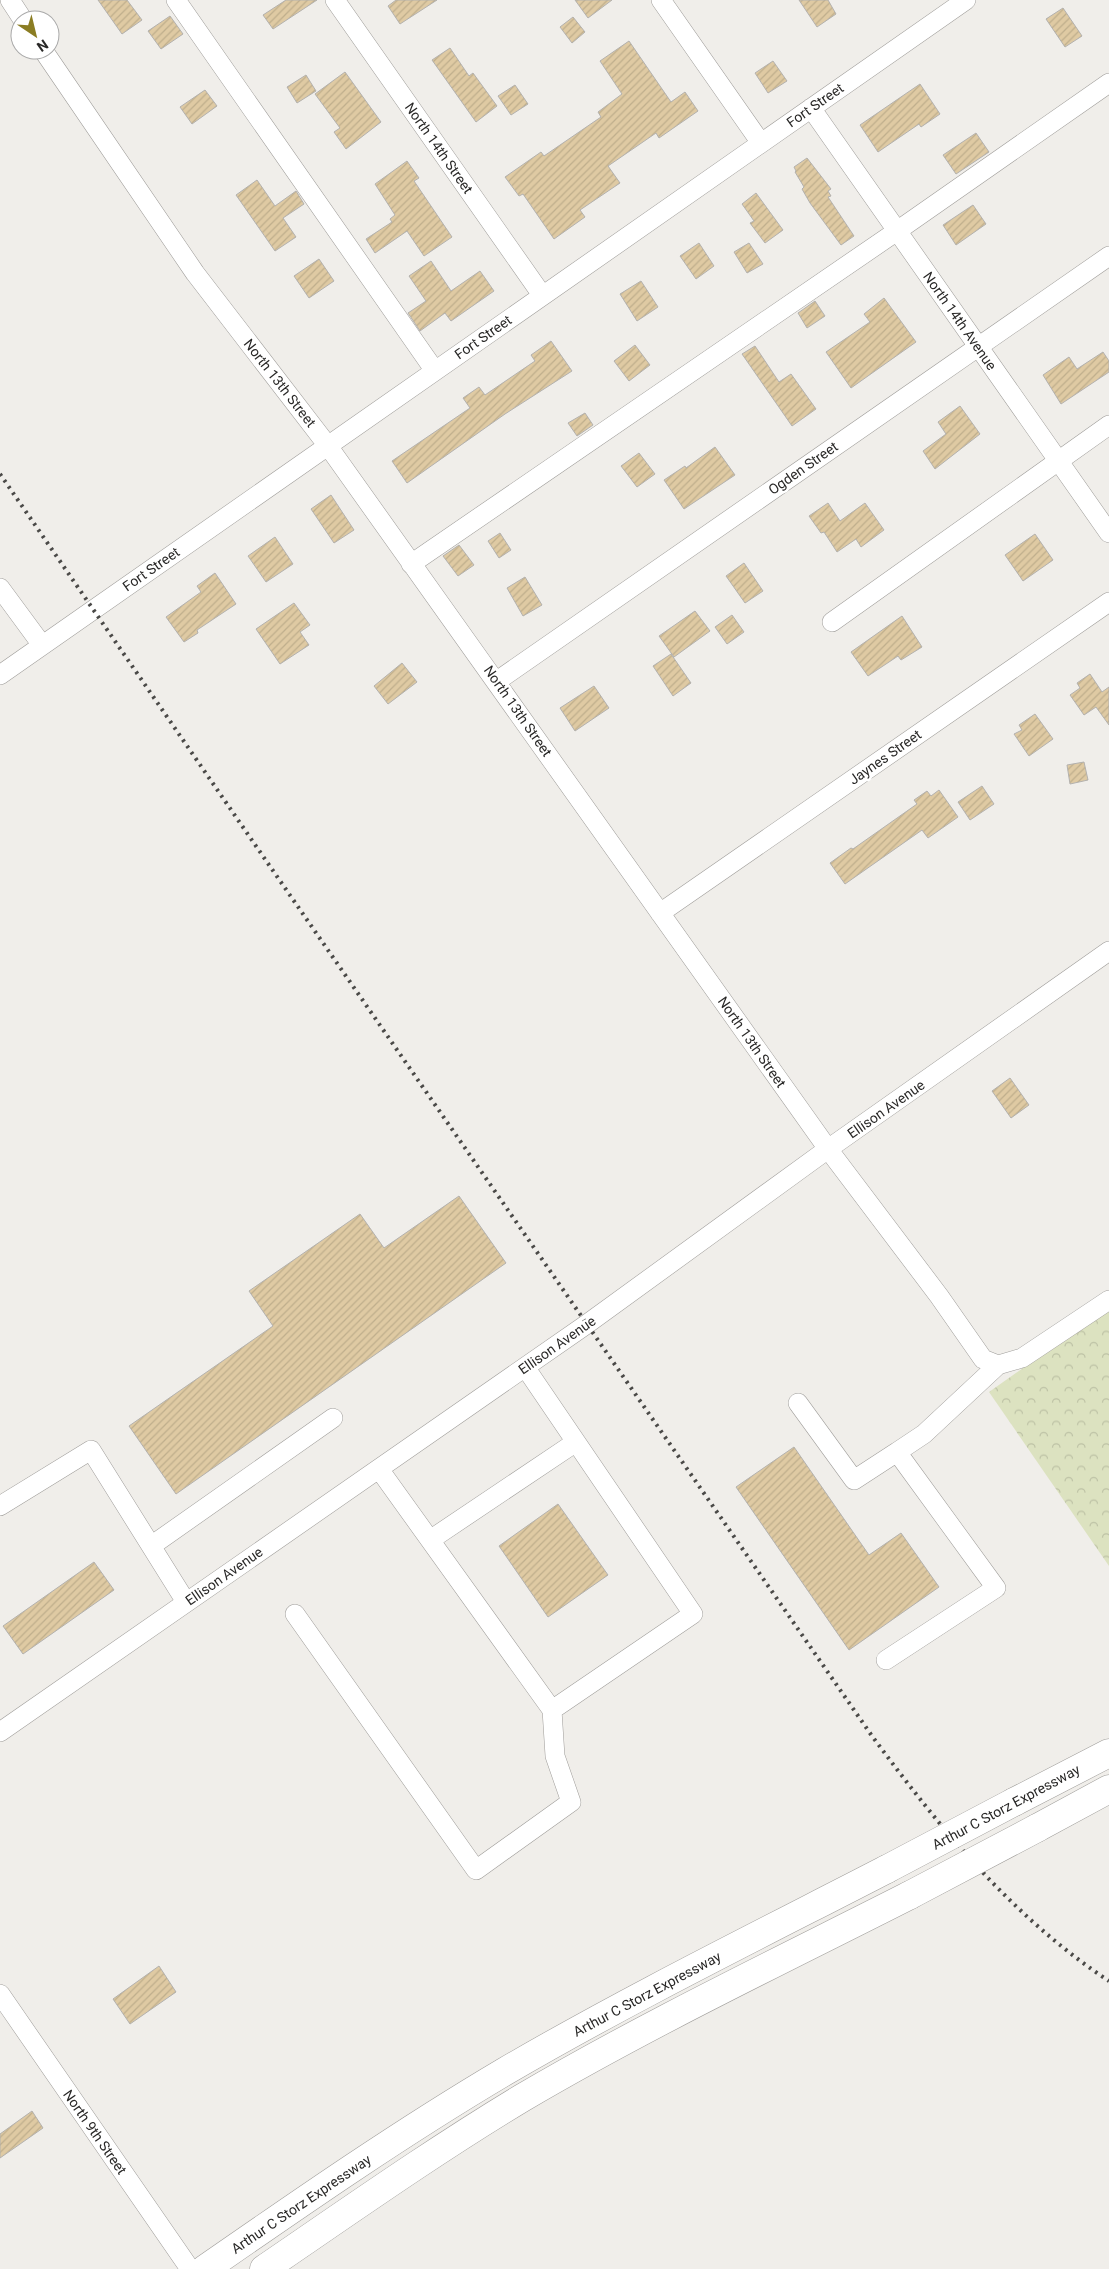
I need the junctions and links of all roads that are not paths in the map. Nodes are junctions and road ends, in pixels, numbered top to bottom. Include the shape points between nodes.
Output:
1 (176, 0) edge
2 (336, 0) edge
3 (661, 0) edge
4 (966, 0) edge
5 (50, 60) edge
6 (1109, 83) edge
7 (811, 108) junction
8 (761, 143) junction
9 (897, 231) junction
10 (1109, 256) edge
11 (542, 295) junction
12 (978, 347) junction
13 (435, 371) junction
14 (1109, 425) edge
15 (328, 446) junction
16 (1058, 461) junction
17 (1109, 533) edge
18 (410, 564) junction
19 (0, 588) edge
20 (1109, 602) edge
21 (832, 622) dead end
22 (42, 645) junction
23 (0, 675) edge
24 (497, 681) junction
25 (660, 913) junction
26 (1109, 951) edge
27 (828, 1149) junction
28 (1109, 1300) edge
29 (998, 1365) junction
30 (525, 1367) junction
31 (798, 1403) dead end
32 (333, 1418) dead end
33 (576, 1442) junction
34 (896, 1452) junction
35 (379, 1468) junction
36 (0, 1506) edge
37 (430, 1540) junction
38 (151, 1546) junction
39 (186, 1602) junction
40 (295, 1614) dead end
41 (886, 1660) dead end
42 (552, 1710) junction
43 (0, 1732) edge
44 (1109, 1753) edge
45 (1109, 1789) edge
46 (0, 1994) edge
47 (190, 2269) edge
48 (205, 2269) edge
49 (264, 2269) edge

1 - 13 street
2 - 11 street, North 14th Street
3 - 8 street
4 - 7 street, Fort Street
5 - 15 street, North 13th Street via 195,273
6 - 9 street
7 - 8 street, Fort Street
7 - 9 street, North 14th Avenue
8 - 11 street, Fort Street
9 - 12 street, North 14th Avenue
9 - 18 street
10 - 12 street, Ogden Street
11 - 13 street, Fort Street
12 - 16 street, North 14th Avenue
12 - 24 street, Ogden Street
13 - 15 street, Fort Street
14 - 16 street
15 - 18 street, North 13th Street
15 - 22 street, Fort Street
16 - 17 street, North 14th Avenue
16 - 21 street
18 - 24 street, North 13th Street
19 - 22 street
20 - 25 street, Jaynes Street
22 - 23 street, Fort Street
24 - 25 street, North 13th Street
25 - 27 street, North 13th Street
26 - 27 street, Ellison Avenue
27 - 29 street, North 13th Street via 983,1359
27 - 30 street, Ellison Avenue
28 - 29 street via 1022,1358
29 - 34 street via 924,1434
30 - 33 street
30 - 35 street, Ellison Avenue
31 - 34 street via 854,1480
32 - 38 street
33 - 37 street
33 - 42 street via 693,1614
34 - 41 street via 996,1588
35 - 37 street
35 - 39 street, Ellison Avenue
36 - 38 street via 91,1450
37 - 42 street
38 - 39 street
39 - 43 street, Ellison Avenue
40 - 42 street via 476,1870 571,1802 555,1756
44 - 48 highway, Arthur C Storz Expressway, bridge via 626,2005 505,2072 396,2140
45 - 49 highway, bridge via 640,2033 524,2098 461,2136
46 - 47 street, North 9th Street

